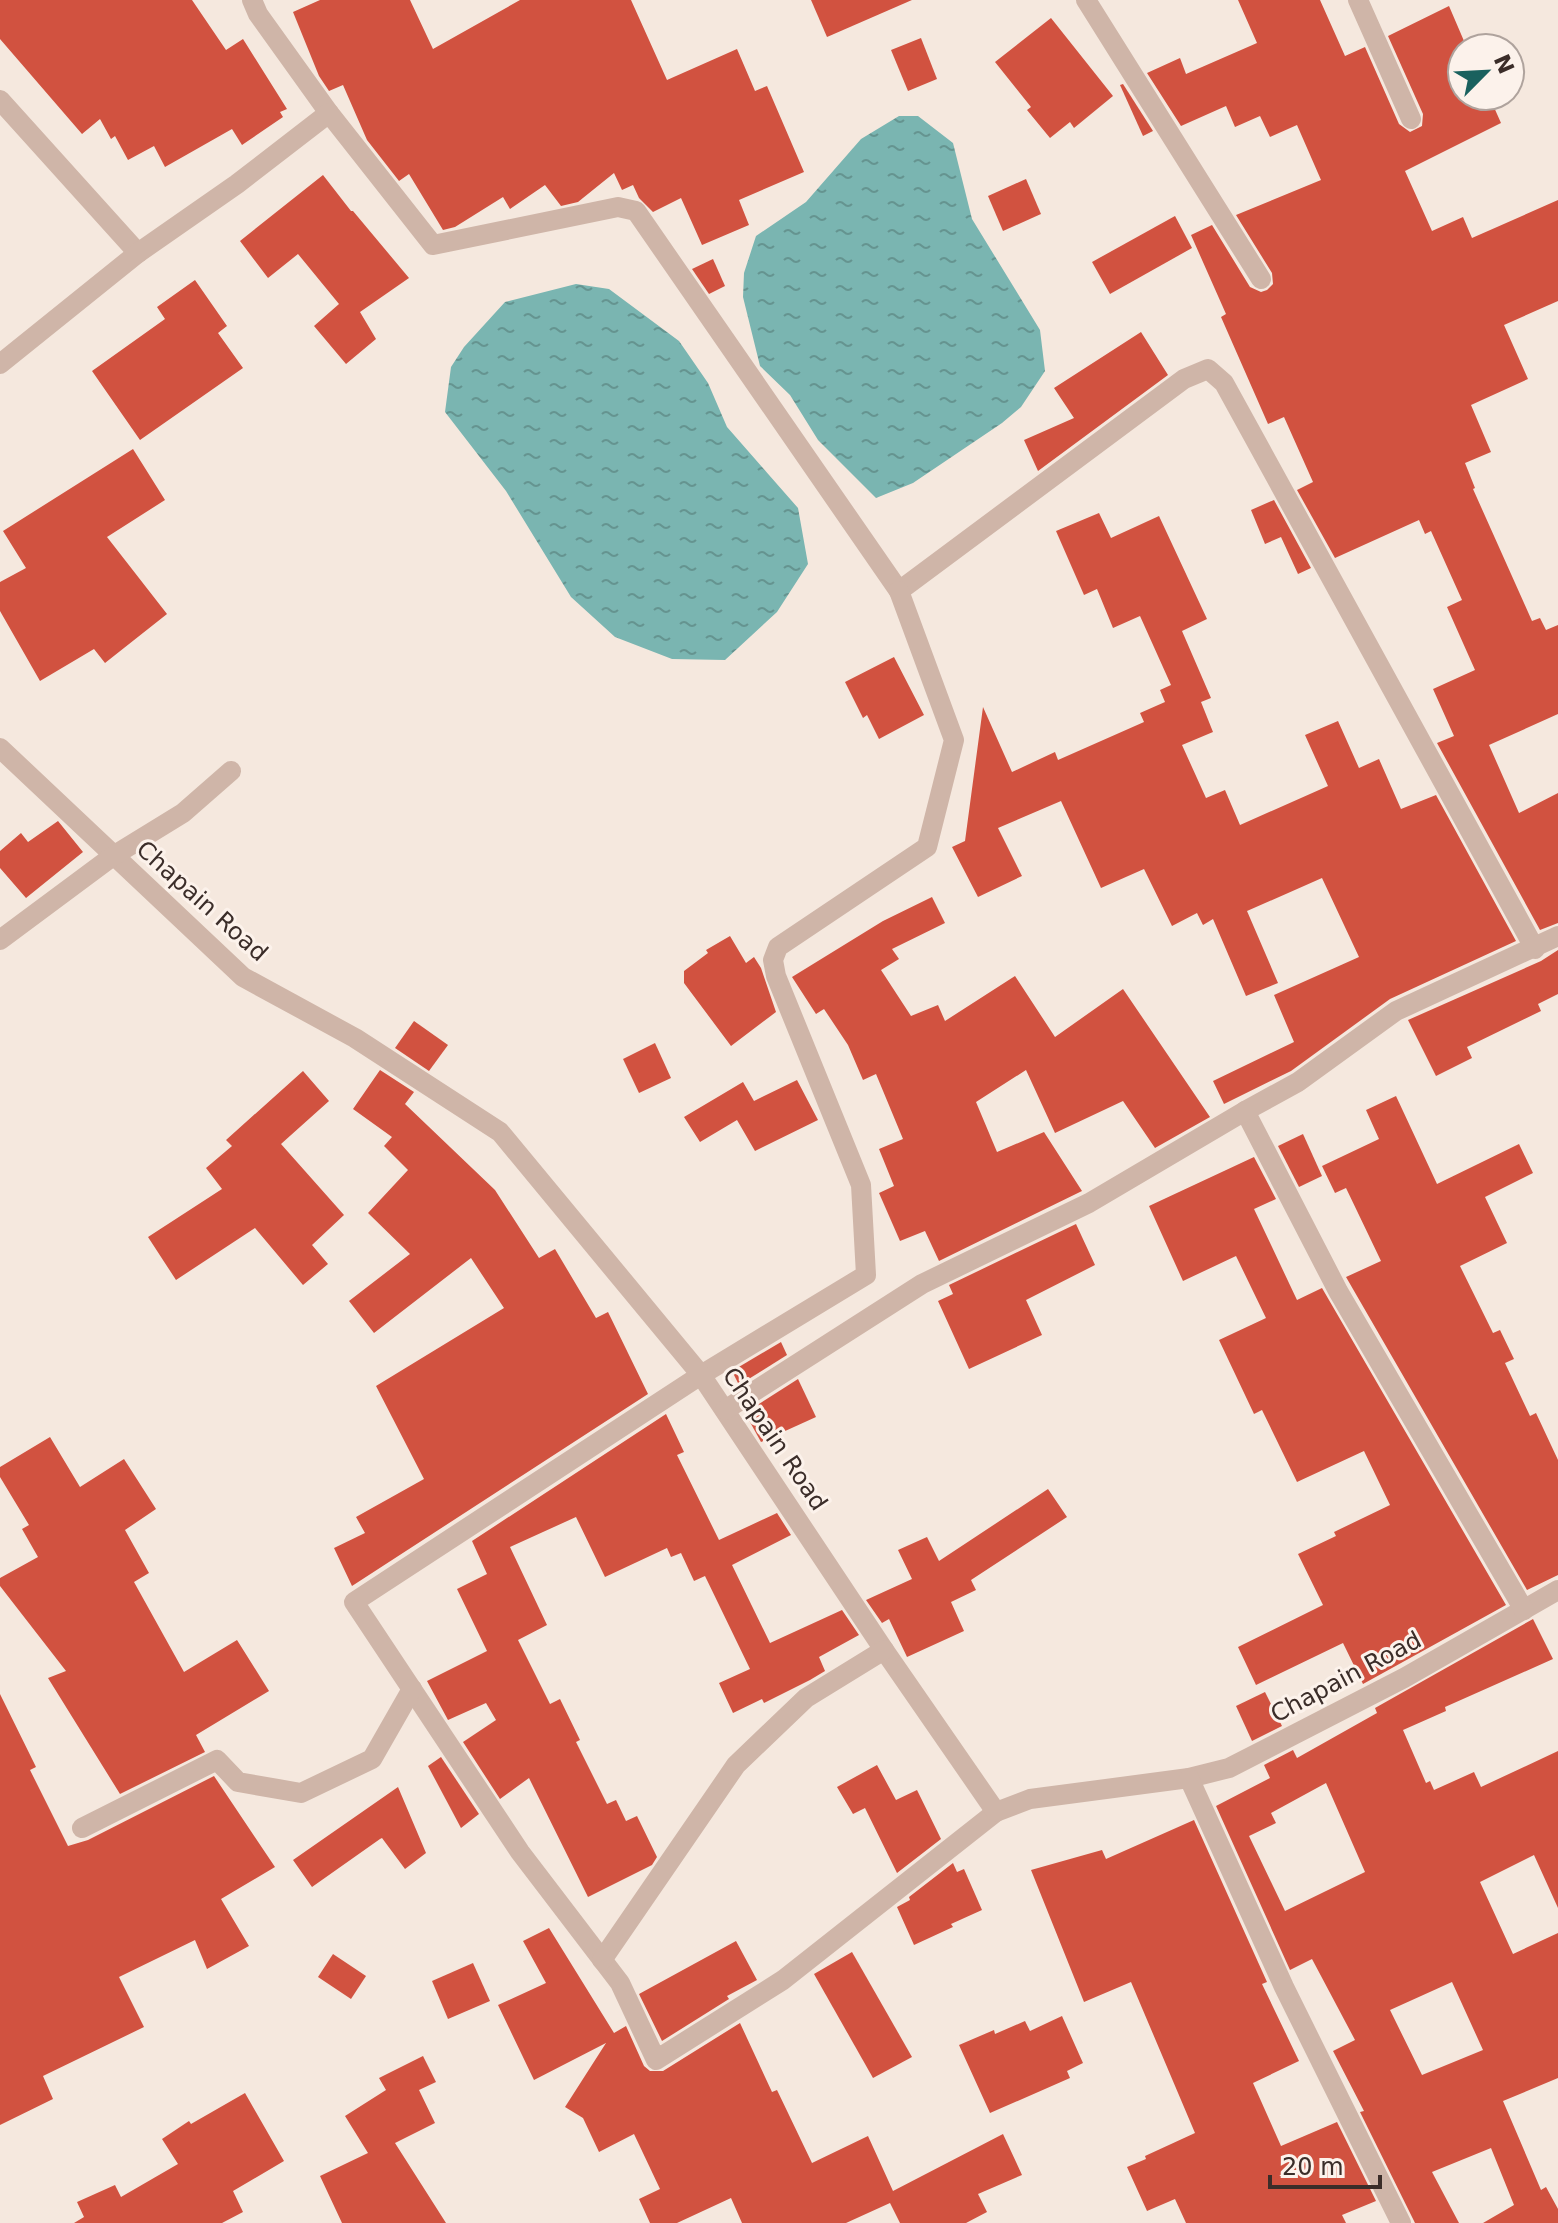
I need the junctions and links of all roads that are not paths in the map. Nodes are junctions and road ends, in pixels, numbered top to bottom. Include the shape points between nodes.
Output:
1 (252, 0) edge
2 (1086, 0) edge
3 (1358, 0) edge
4 (0, 100) edge
5 (329, 113) junction
6 (1411, 119) dead end
7 (138, 253) junction
8 (1261, 279) dead end
9 (0, 364) edge
10 (899, 591) junction
11 (0, 748) edge
12 (231, 771) dead end
13 (113, 856) junction
14 (1558, 936) edge
15 (0, 940) edge
16 (1535, 949) junction
17 (1245, 1111) junction
18 (701, 1375) junction
19 (725, 1410) junction
20 (1558, 1590) edge
21 (1524, 1610) junction
22 (884, 1650) junction
23 (412, 1689) junction
24 (1189, 1778) junction
25 (996, 1812) junction
26 (82, 1828) dead end
27 (602, 1960) junction
28 (1401, 2223) edge

1 - 5 street
2 - 8 street
3 - 6 street
4 - 7 street
5 - 7 street
5 - 10 street via 433,245 618,207 636,211
7 - 9 street
10 - 16 street via 1184,379 1208,369 1224,383
10 - 18 street via 954,740 927,847 778,947 773,960 861,1185 866,1275
11 - 13 street, Chapain Road
12 - 13 street via 183,813
13 - 15 street
13 - 18 street, Chapain Road via 243,977 355,1038 500,1132
14 - 16 street
16 - 17 street via 1396,1011 1298,1082
17 - 19 street via 1089,1203 922,1284
17 - 21 street via 1338,1291
18 - 19 street, Chapain Road
18 - 23 street via 354,1602
19 - 22 street, Chapain Road
20 - 21 street, Chapain Road
21 - 24 street, Chapain Road via 1229,1768
22 - 25 street, Chapain Road
22 - 27 street via 806,1698 736,1765
23 - 26 street via 372,1759 301,1793 238,1782 217,1760
23 - 27 street via 520,1852
24 - 25 street, Chapain Road via 1030,1799
24 - 28 street via 1284,1987
25 - 27 street via 783,1980 656,2060 620,1983

